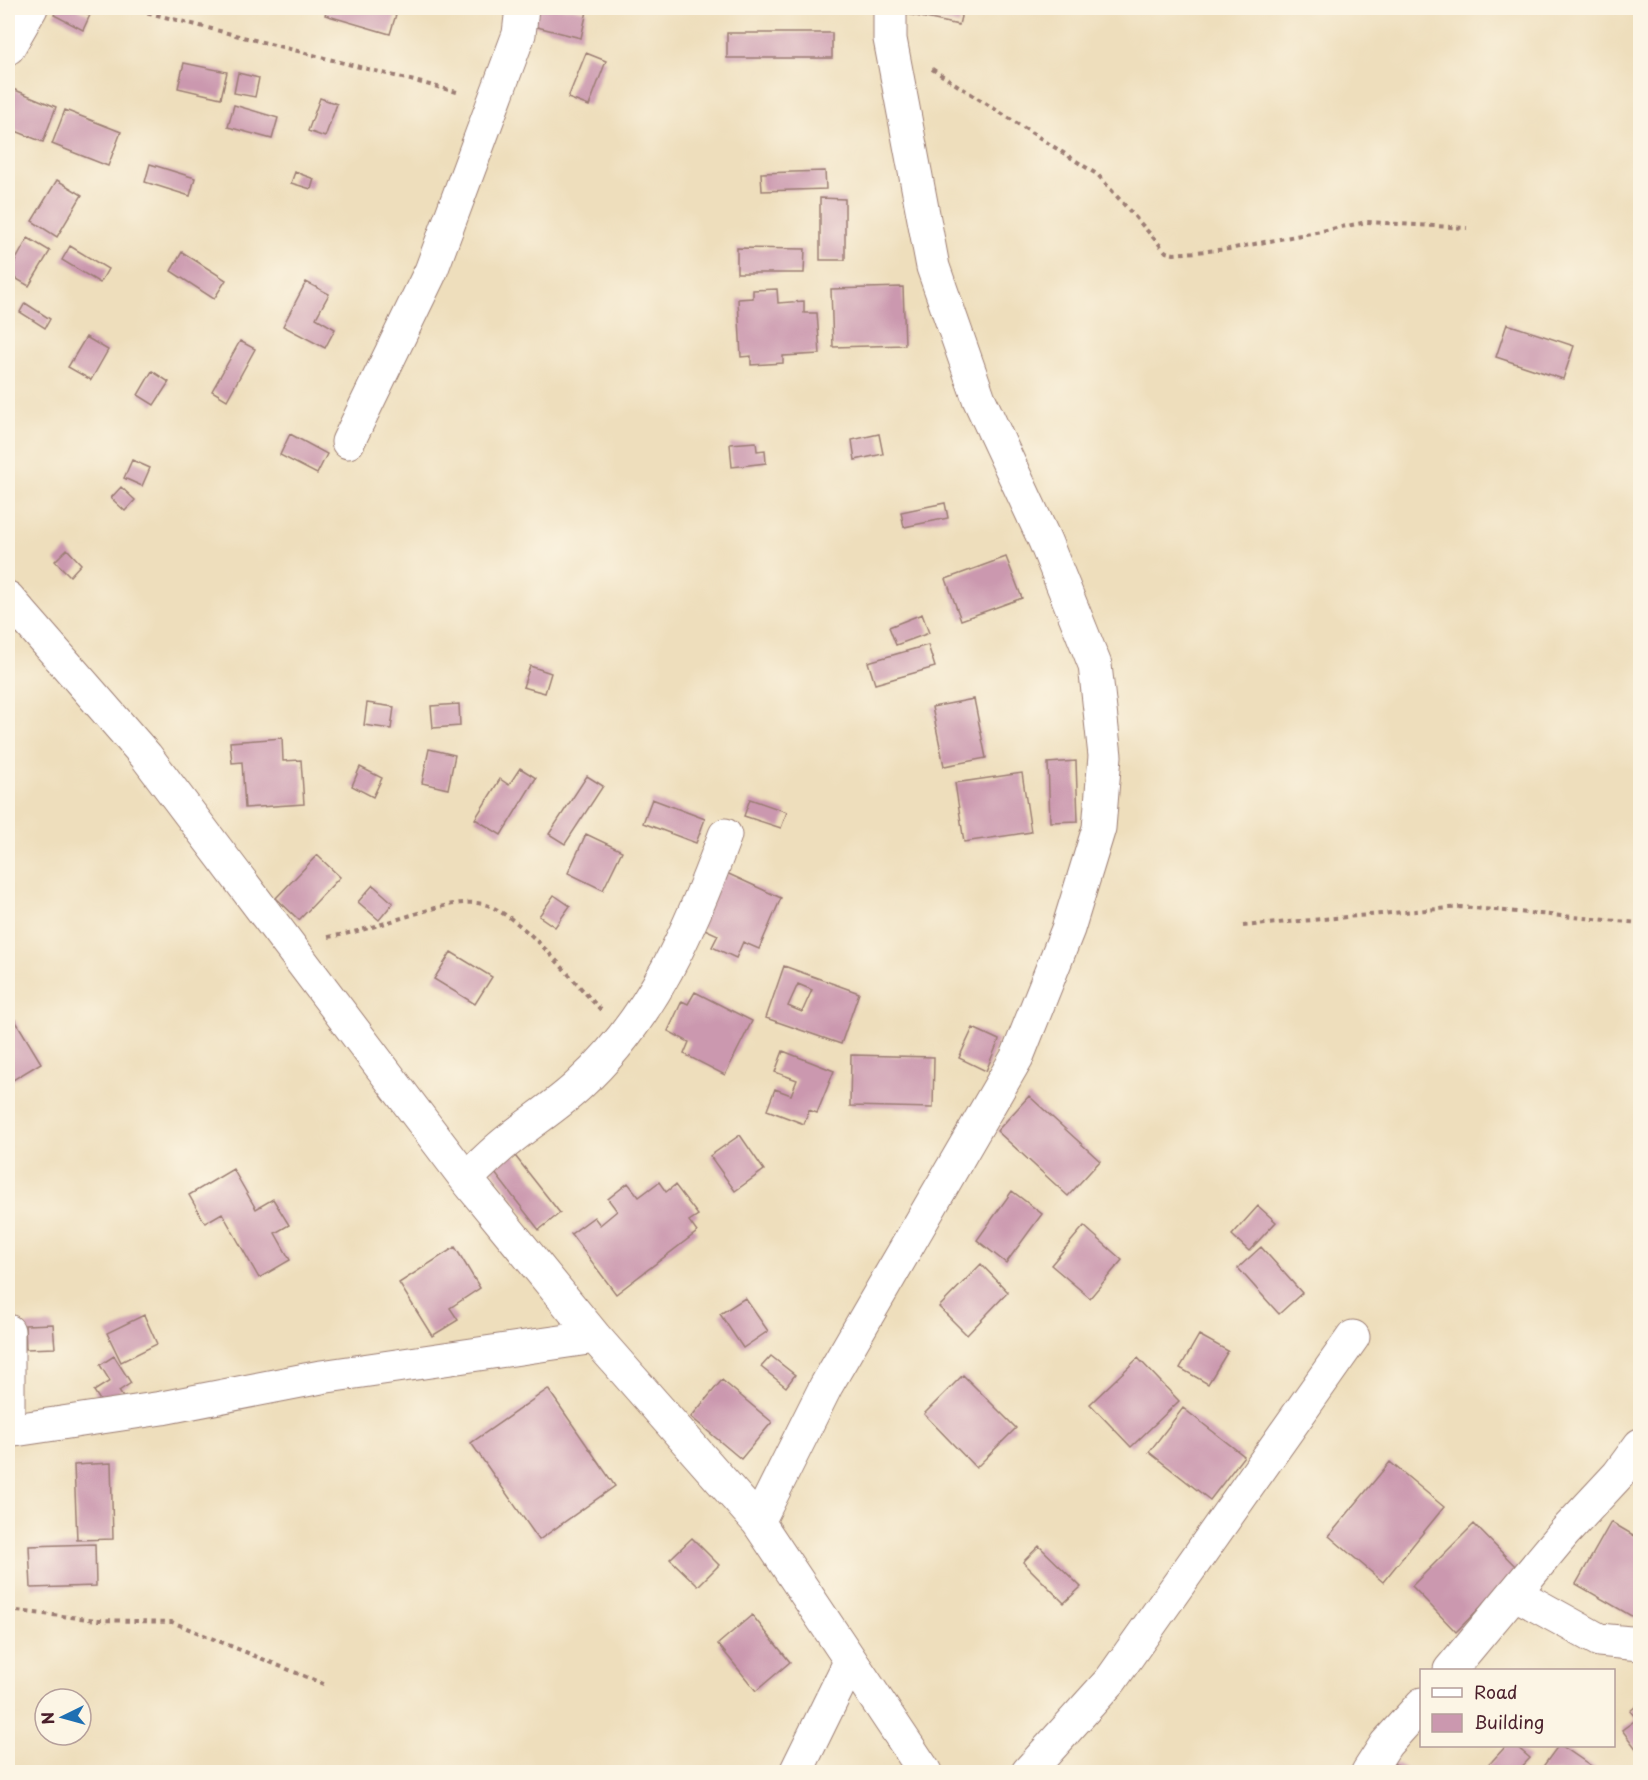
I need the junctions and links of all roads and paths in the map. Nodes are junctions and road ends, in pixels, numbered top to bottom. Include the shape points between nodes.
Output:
1 (31, 8) edge
2 (130, 8) edge
3 (522, 8) edge
4 (890, 23) edge
5 (8, 48) edge
6 (494, 101) junction
7 (1467, 228) dead end
8 (348, 442) dead end
9 (8, 598) edge
10 (725, 835) dead end
11 (1641, 923) edge
12 (1243, 926) dead end
13 (286, 943) junction
14 (626, 1036) junction
15 (466, 1179) junction
16 (8, 1331) edge
17 (595, 1337) junction
18 (1353, 1337) dead end
19 (8, 1408) edge
20 (8, 1431) edge
21 (1641, 1445) edge
22 (758, 1522) junction
23 (1516, 1594) junction
24 (8, 1610) edge
25 (1641, 1644) edge
26 (850, 1662) junction
27 (1452, 1669) edge
28 (326, 1685) dead end
29 (1420, 1706) edge
30 (796, 1773) edge
31 (925, 1773) edge
32 (1028, 1773) edge
33 (1368, 1773) edge

1 - 5 street
2 - 6 path
3 - 6 street via 519,34
4 - 7 path via 945,79 1098,175 1166,252 1229,249 1367,222
4 - 22 street via 933,267 979,399 1045,541 1095,665 1105,756 1099,828 1068,929 1017,1057 826,1386
6 - 8 street via 431,272
9 - 13 street via 146,756
10 - 14 street via 702,899 665,978
11 - 12 path via 1461,907
13 - 14 path via 348,934 451,904 472,902 492,907 524,930
13 - 15 street
14 - 15 street via 578,1086 507,1141
15 - 17 street
16 - 19 street
17 - 20 street via 321,1377 162,1408
17 - 22 street
18 - 32 street via 1111,1680
21 - 23 street
22 - 26 street
23 - 25 street via 1599,1640
23 - 27 street
24 - 28 path via 98,1620 172,1622
26 - 30 street
26 - 31 street
29 - 33 street via 1386,1744

